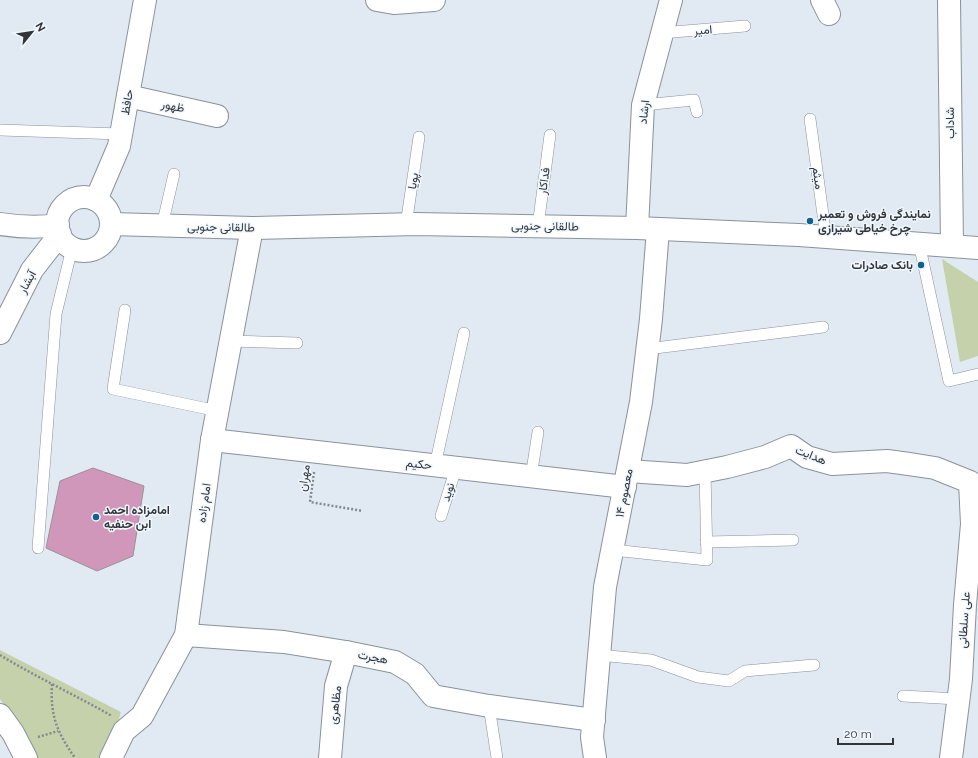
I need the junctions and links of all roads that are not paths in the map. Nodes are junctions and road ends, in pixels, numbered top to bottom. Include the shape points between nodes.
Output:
1 (145, 0) edge
2 (377, 0) edge
3 (434, 0) edge
4 (671, 0) edge
5 (949, 0) edge
6 (745, 26) dead end
7 (662, 34) junction
8 (128, 96) junction
9 (643, 105) junction
10 (697, 112) dead end
11 (217, 116) dead end
12 (810, 119) dead end
13 (0, 130) edge
14 (121, 134) junction
15 (550, 135) dead end
16 (419, 137) dead end
17 (174, 174) dead end
18 (96, 200) junction
19 (0, 224) edge
20 (111, 224) junction
21 (406, 225) junction
22 (162, 226) junction
23 (538, 226) junction
24 (252, 228) junction
25 (637, 228) junction
26 (658, 229) junction
27 (63, 236) junction
28 (826, 237) junction
29 (919, 243) junction
30 (952, 246) junction
31 (978, 248) edge
32 (978, 262) edge
33 (125, 310) dead end
34 (823, 327) dead end
35 (0, 333) edge
36 (464, 333) dead end
37 (231, 341) junction
38 (297, 343) dead end
39 (647, 349) junction
40 (978, 374) edge
41 (218, 411) junction
42 (538, 432) dead end
43 (212, 440) junction
44 (446, 467) junction
45 (705, 471) junction
46 (531, 477) junction
47 (626, 479) junction
48 (974, 481) edge
49 (441, 516) dead end
50 (793, 540) dead end
51 (706, 542) junction
52 (38, 548) dead end
53 (613, 550) junction
54 (186, 635) junction
55 (346, 652) junction
56 (599, 655) junction
57 (814, 665) dead end
58 (903, 696) dead end
59 (958, 699) junction
60 (489, 706) junction
61 (0, 715) edge
62 (594, 720) junction
63 (29, 748) edge
64 (111, 758) edge
65 (330, 758) edge
66 (497, 758) edge
67 (595, 758) edge
68 (951, 758) edge

1 - 8 street, حافظ
2 - 3 street via 394,3
4 - 7 street, ارشاد
5 - 30 street, شاداب
6 - 7 lane, امیر
7 - 9 street, ارشاد
8 - 11 street, ظهور
8 - 14 street, حافظ
9 - 10 lane via 694,100
9 - 25 street, ارشاد
12 - 28 lane, میثم
13 - 14 lane
14 - 18 street, حافظ via 119,146
15 - 23 lane, فداکار
16 - 21 lane, پویا
17 - 22 lane
18 - 20 street via 107,210
18 - 27 street via 81,197 66,204 58,217
19 - 27 street via 38,228
20 - 22 street, طالقانی جنوبی
20 - 27 street via 105,241 90,250 81,250
21 - 23 street, طالقانی جنوبی
21 - 24 street, طالقانی جنوبی
22 - 24 street, طالقانی جنوبی
23 - 25 street, طالقانی جنوبی
24 - 37 street, امام زاده
25 - 26 street, طالقانی جنوبی
26 - 28 street, طالقانی جنوبی
26 - 39 street, ۱۴ معصوم
27 - 35 street, آبشار via 32,270
27 - 52 lane
28 - 29 street, طالقانی جنوبی
29 - 30 street, طالقانی جنوبی
29 - 40 lane via 949,381
30 - 31 street, طالقانی جنوبی
30 - 32 street
33 - 41 lane via 113,389
34 - 39 lane
36 - 44 lane, نوید
37 - 38 lane
37 - 41 street, امام زاده
39 - 47 street, ۱۴ معصوم via 641,402
41 - 43 street, امام زاده
42 - 46 lane
43 - 44 street, حکیم
43 - 54 street, امام زاده
44 - 46 street, حکیم
44 - 49 lane, نوید
45 - 47 street, هدایت
45 - 48 street, هدایت via 765,457 791,446 807,457 832,464 887,461 936,468
45 - 51 lane
46 - 47 street, حکیم
47 - 53 street, ۱۴ معصوم
48 - 59 street, علی سلطانی
50 - 51 lane
51 - 53 lane via 707,560
53 - 56 street, ۱۴ معصوم via 605,587
54 - 55 street, هجرت via 284,642
54 - 64 street, امام زاده via 142,716 124,731
55 - 60 street, هجرت via 395,662 415,674 433,696
55 - 65 street, مظاهری via 336,686
56 - 57 lane via 651,660 698,677 729,681 745,671
56 - 62 street, ۱۴ معصوم
58 - 59 lane
59 - 68 street, علی سلطانی
60 - 62 street, هجرت
60 - 66 lane
61 - 63 street via 12,733
62 - 67 street, ۱۴ معصوم via 592,737

